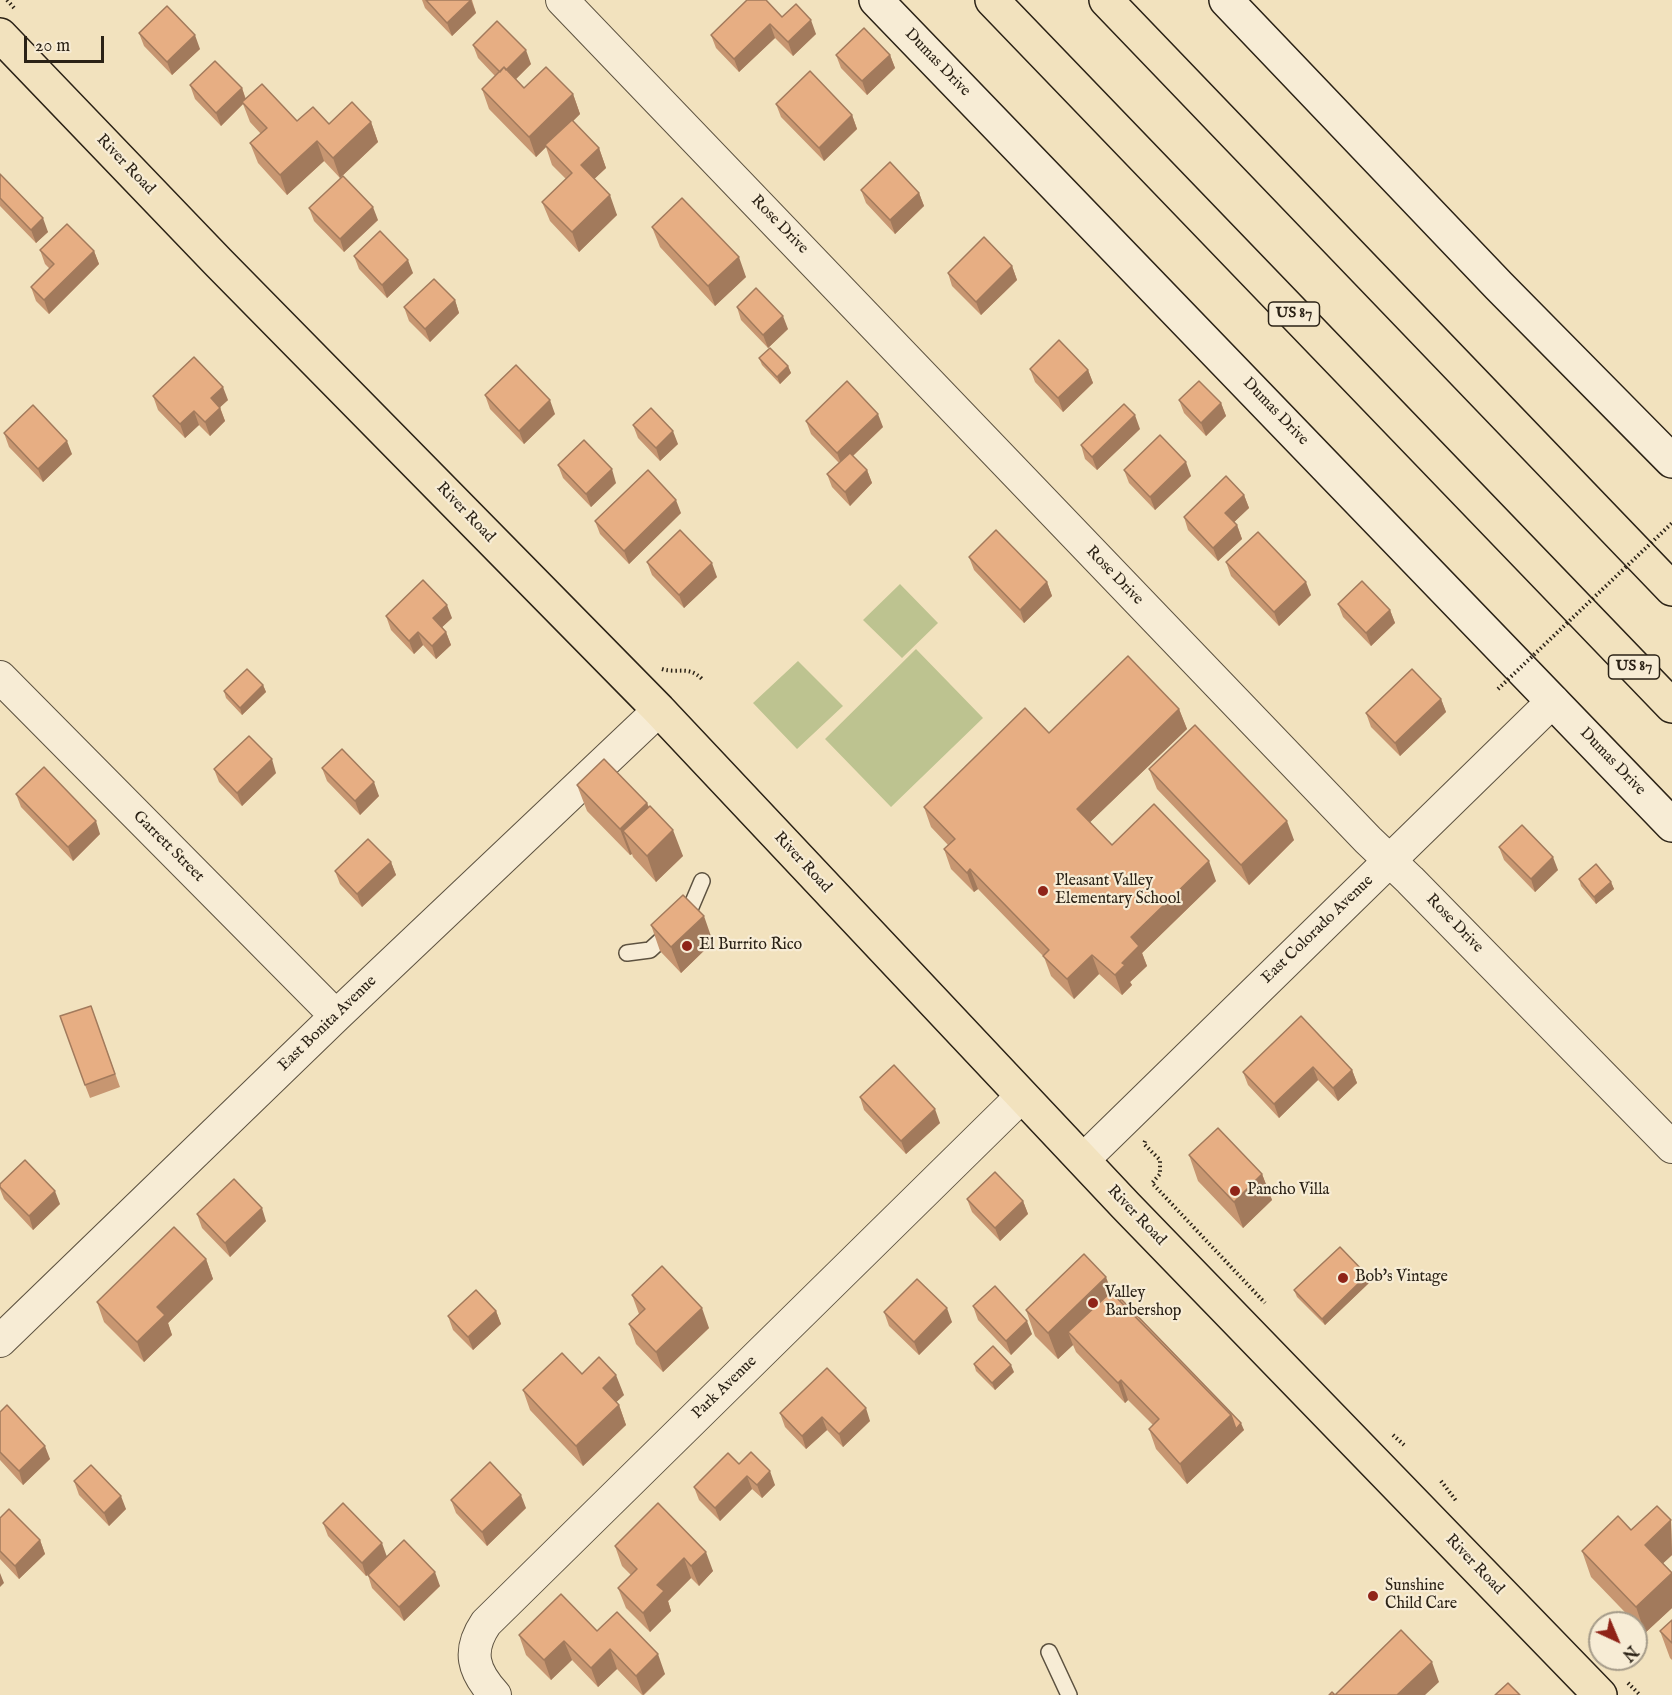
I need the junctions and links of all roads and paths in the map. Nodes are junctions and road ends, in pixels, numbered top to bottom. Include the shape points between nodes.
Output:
1 (562, 0) edge
2 (876, 0) edge
3 (992, 0) edge
4 (1106, 0) edge
5 (1226, 0) edge
6 (0, 35) edge
7 (1672, 461) edge
8 (1564, 477) junction
9 (1672, 523) edge
10 (1672, 557) edge
11 (1672, 589) edge
12 (1597, 629) junction
13 (0, 677) edge
14 (1498, 689) dead end
15 (1553, 701) junction
16 (1672, 706) edge
17 (659, 710) junction
18 (1672, 720) edge
19 (1672, 825) edge
20 (1390, 860) junction
21 (702, 881) dead end
22 (627, 953) dead end
23 (336, 1016) junction
24 (1022, 1096) junction
25 (1143, 1144) dead end
26 (1672, 1148) edge
27 (1083, 1160) junction
28 (1152, 1183) dead end
29 (0, 1341) edge
30 (1049, 1652) dead end
31 (495, 1695) edge
32 (1069, 1695) edge
33 (1600, 1695) edge

1 - 20 street, Rose Drive
2 - 15 main road, Dumas Drive
3 - 12 main road, US 87
4 - 8 main road
5 - 7 main road via 1498,286
6 - 17 main road, River Road
8 - 10 main road
8 - 11 main road
9 - 14 path, bridge
12 - 16 main road, US 87
12 - 18 main road
13 - 23 street, Garrett Street
15 - 19 main road, Dumas Drive
15 - 20 street, East Colorado Avenue
17 - 23 street, East Bonita Avenue
17 - 24 main road, River Road
20 - 26 street, Rose Drive
20 - 27 street, East Colorado Avenue
21 - 22 lane via 688,914 655,947
23 - 29 street, East Bonita Avenue
24 - 27 main road, River Road
24 - 31 street, Park Avenue via 486,1623 477,1638 475,1660 482,1679
25 - 28 path via 1160,1160 1160,1173
27 - 33 main road, River Road
30 - 32 lane

